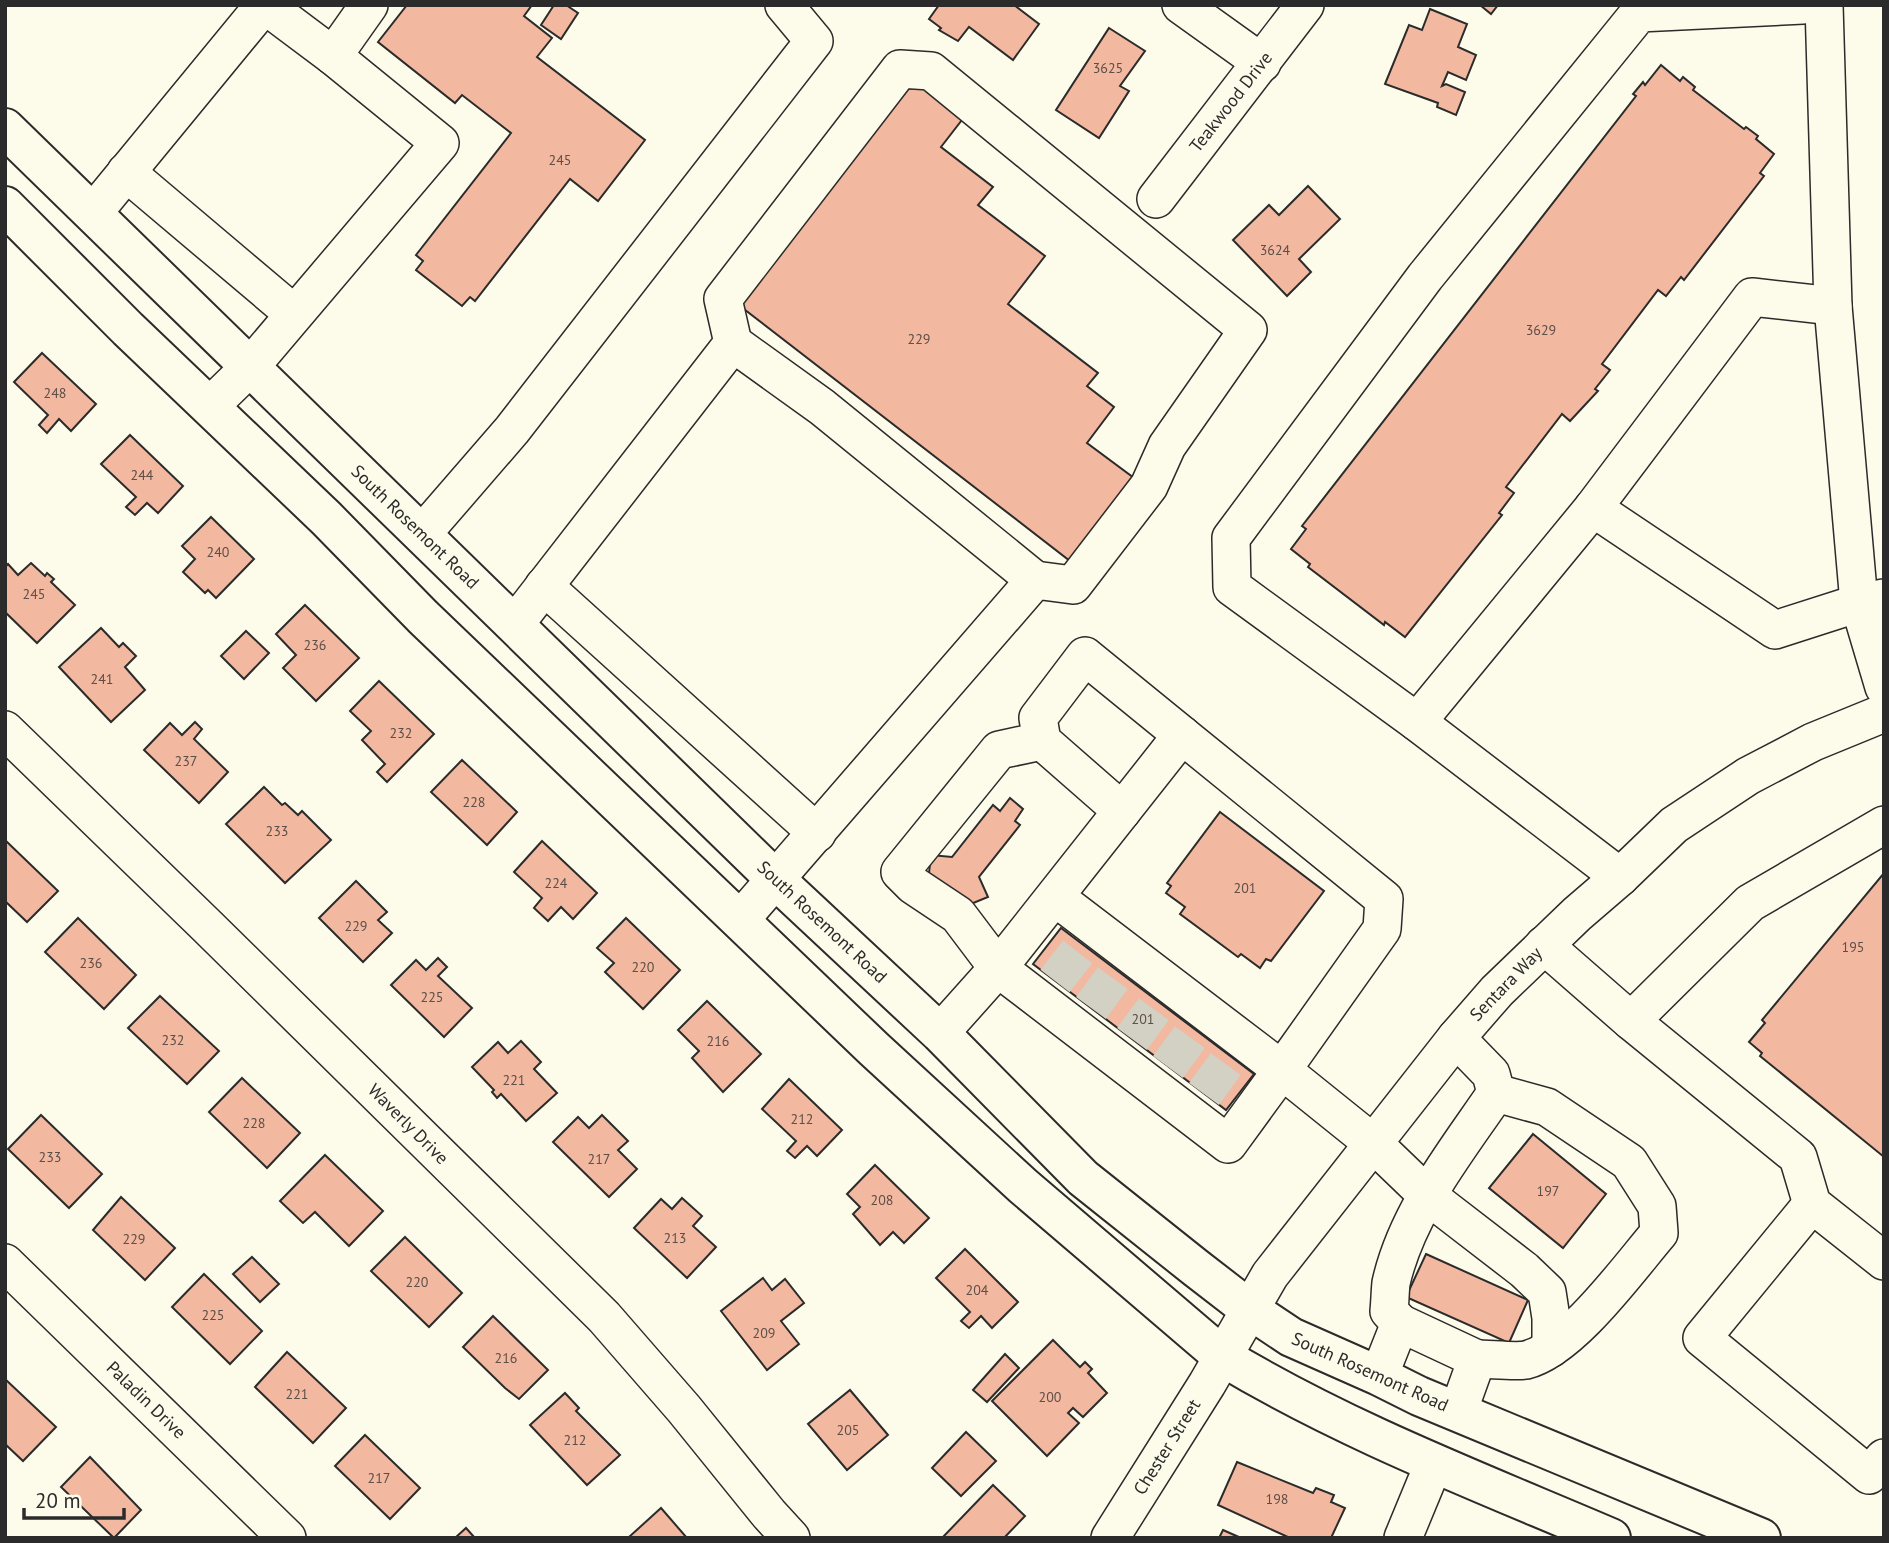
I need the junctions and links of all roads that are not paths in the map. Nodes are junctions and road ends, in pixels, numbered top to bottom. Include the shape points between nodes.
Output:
1 (265, 5) edge
2 (369, 5) edge
3 (785, 5) edge
4 (1181, 5) edge
5 (1305, 5) edge
6 (1803, 5) edge
7 (1824, 5) edge
8 (332, 56) junction
9 (1262, 63) junction
10 (5, 128) edge
11 (126, 173) junction
12 (1156, 198) dead end
13 (5, 206) edge
14 (93, 213) junction
15 (1833, 306) junction
16 (295, 314) junction
17 (733, 344) junction
18 (250, 366) junction
19 (210, 406) junction
20 (1593, 508) junction
21 (422, 534) junction
22 (1035, 580) junction
23 (544, 586) junction
24 (1871, 600) edge
25 (515, 624) junction
26 (1884, 687) edge
27 (1884, 713) edge
28 (1417, 722) junction
29 (5, 730) edge
30 (1182, 735) junction
31 (1042, 741) junction
32 (1122, 811) junction
33 (1884, 825) edge
34 (817, 833) junction
35 (1620, 877) junction
36 (775, 879) junction
37 (1055, 897) junction
38 (740, 920) junction
39 (1544, 945) junction
40 (998, 968) junction
41 (1632, 1021) junction
42 (940, 1033) junction
43 (1455, 1038) junction
44 (1282, 1070) junction
45 (1496, 1093) junction
46 (1374, 1144) junction
47 (1428, 1196) junction
48 (1812, 1204) junction
49 (1884, 1262) edge
50 (5, 1263) edge
51 (1249, 1309) junction
52 (1400, 1323) junction
53 (1551, 1348) junction
54 (1223, 1357) junction
55 (1477, 1359) junction
56 (1379, 1376) junction
57 (1458, 1412) junction
58 (1884, 1458) edge
59 (1434, 1463) junction
60 (1123, 1533) edge
61 (287, 1538) edge
62 (791, 1538) edge
63 (1403, 1538) edge
64 (1611, 1538) edge
65 (1761, 1538) edge

1 - 8 street
1 - 11 street
2 - 8 street
3 - 21 street via 814,41 512,430
4 - 9 street
5 - 9 street, Teakwood Drive
6 - 28 street via 1639,13 1425,276 1231,538 1232,587
7 - 15 street
8 - 16 street via 440,143
9 - 12 street, Teakwood Drive
10 - 14 main road, South Rosemont Road
11 - 14 street
11 - 16 street
13 - 19 main road
14 - 18 main road, South Rosemont Road
15 - 20 street via 1752,297
15 - 24 street
16 - 18 street
17 - 22 street via 822,407
17 - 22 street via 723,299 900,69 931,71 1248,330 1167,446 1149,486 1073,585
17 - 23 street
18 - 19 street
18 - 21 main road, South Rosemont Road
19 - 38 main road
20 - 24 street via 1775,630
20 - 28 street
21 - 25 main road, South Rosemont Road
22 - 34 street
23 - 25 street
23 - 34 street
24 - 26 street
25 - 36 main road, South Rosemont Road
27 - 35 street, Sentara Way via 1813,742 1748,776 1674,825
28 - 35 street
29 - 62 street, Waverly Drive via 604,1317
30 - 31 street via 1085,656 1038,719
30 - 32 street
30 - 44 street via 1384,899 1382,929
31 - 32 street
31 - 40 street via 999,750 900,872 958,915
32 - 37 street
33 - 41 street via 1750,903
34 - 36 street
35 - 39 street, Sentara Way
36 - 38 street
36 - 42 main road, South Rosemont Road
37 - 40 street
37 - 44 street via 1089,936 1124,963 1238,1049
38 - 54 main road via 1023,1186
39 - 41 street
39 - 43 street, Sentara Way
40 - 42 street
40 - 44 street via 1048,990 1196,1104 1228,1144
41 - 48 street via 1798,1157
42 - 51 main road, South Rosemont Road via 1083,1178
43 - 45 street via 1491,1074
43 - 46 street, Sentara Way
44 - 46 street
45 - 47 street
45 - 53 street via 1547,1107 1629,1162 1657,1206 1659,1233 1592,1312
46 - 47 street
46 - 51 street, Sentara Way via 1270,1275
47 - 52 street via 1410,1228 1391,1284 1389,1311
47 - 53 street via 1547,1292
48 - 49 street
48 - 58 street via 1702,1338 1869,1475
50 - 61 street, Paladin Drive
51 - 54 street, Sentara Way
51 - 56 main road, South Rosemont Road via 1291,1337
52 - 55 street
52 - 56 street
53 - 55 street via 1526,1360
54 - 59 main road via 1380,1440
54 - 60 street, Chester Street
55 - 57 street
56 - 57 main road, South Rosemont Road
57 - 65 main road, South Rosemont Road
59 - 63 street
59 - 64 main road

